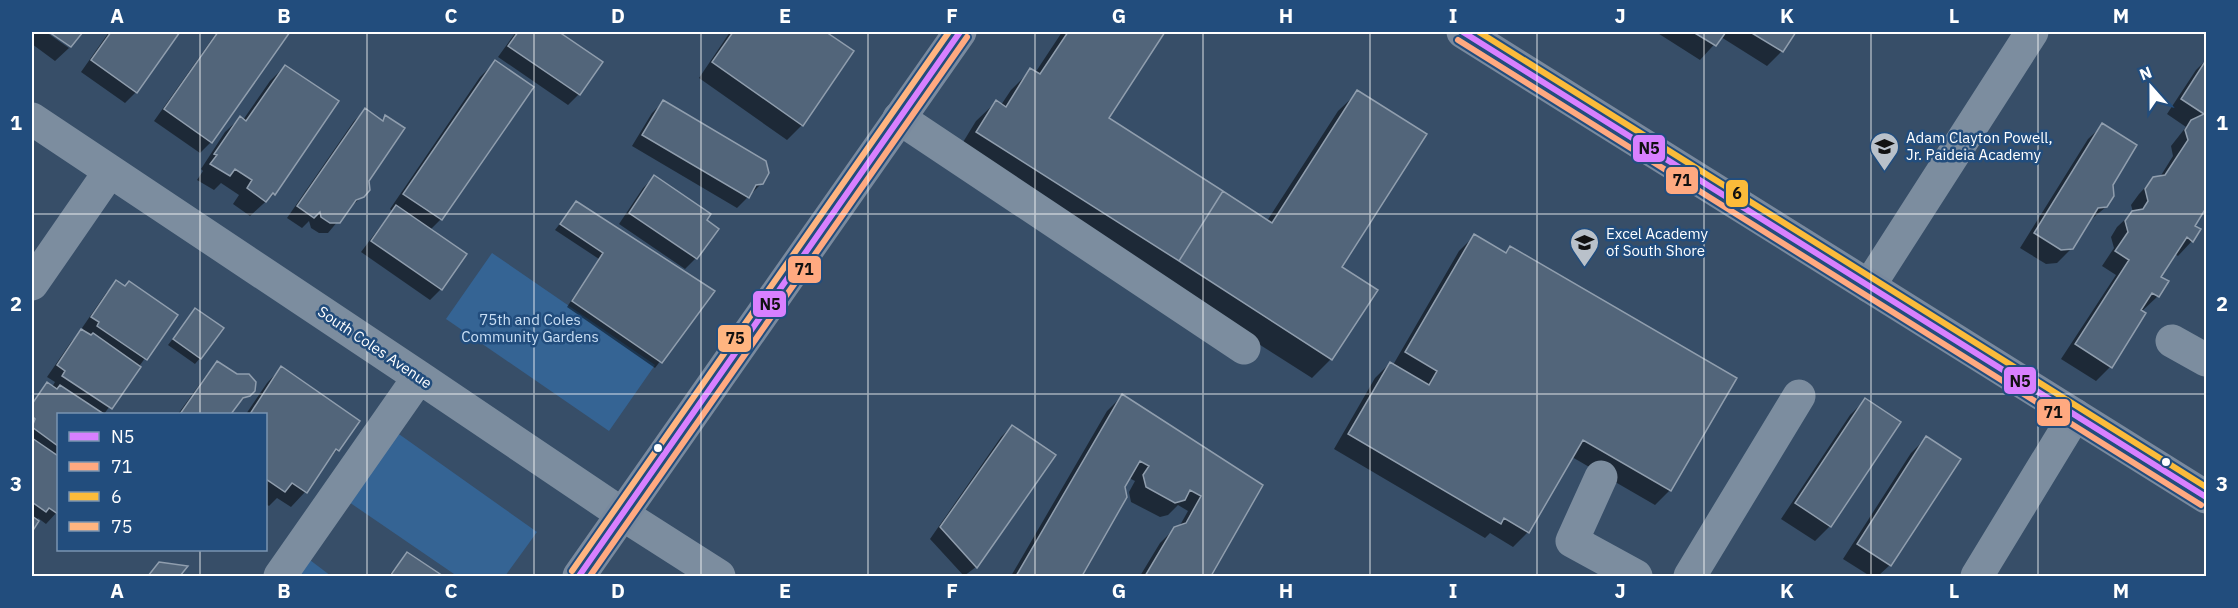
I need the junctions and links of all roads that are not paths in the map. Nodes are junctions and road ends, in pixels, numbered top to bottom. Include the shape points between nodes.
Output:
1 (960, 32) edge
2 (1463, 32) edge
3 (2032, 32) edge
4 (899, 118) junction
5 (32, 119) edge
6 (110, 171) junction
7 (32, 284) edge
8 (1869, 285) junction
9 (2172, 341) dead end
10 (1244, 348) dead end
11 (2206, 360) edge
12 (419, 377) junction
13 (1799, 396) dead end
14 (2075, 415) junction
15 (1601, 477) dead end
16 (2206, 497) edge
17 (622, 514) junction
18 (280, 576) edge
19 (579, 576) edge
20 (719, 576) edge
21 (1636, 576) edge
22 (1690, 576) edge
23 (1977, 576) edge

1 - 4 main road
2 - 8 main road
3 - 8 street
4 - 10 street
4 - 17 main road
5 - 6 street, South Coles Avenue
6 - 7 street
6 - 12 street, South Coles Avenue
8 - 14 main road
9 - 11 street
12 - 17 street, South Coles Avenue
12 - 18 street
13 - 22 street
14 - 16 main road
14 - 23 street
15 - 21 street via 1572,542
17 - 19 main road
17 - 20 street, South Coles Avenue

